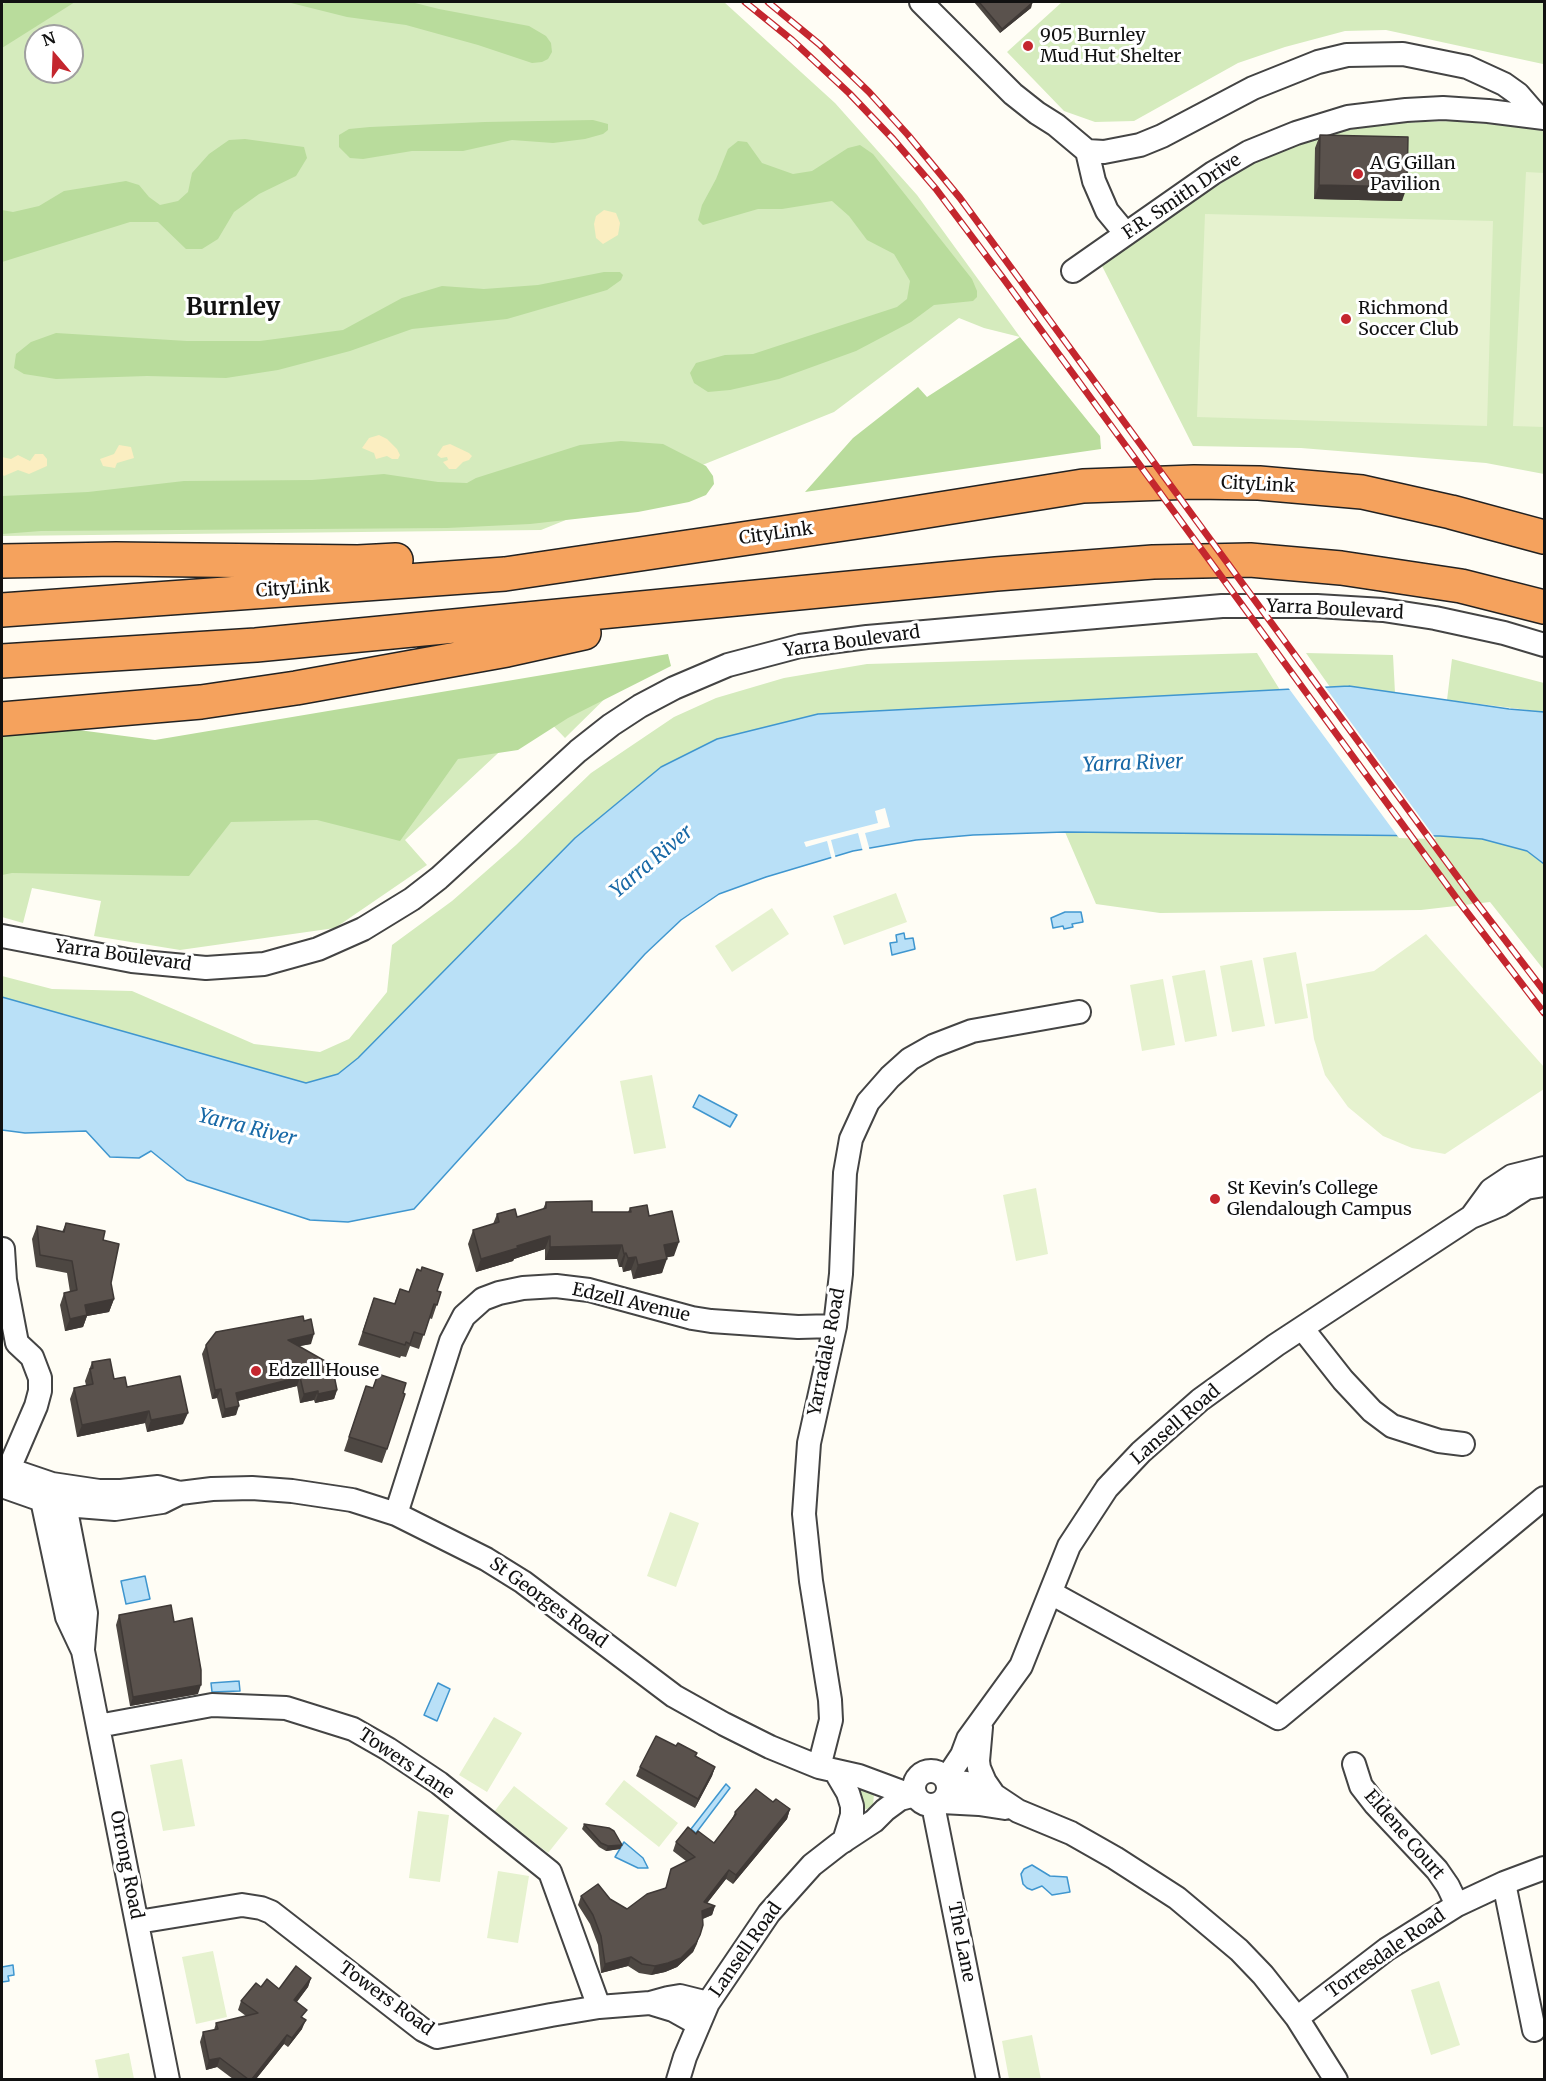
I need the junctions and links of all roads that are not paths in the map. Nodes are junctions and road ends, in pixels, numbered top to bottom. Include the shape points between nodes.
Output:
1 (921, 2) edge
2 (1541, 118) edge
3 (1087, 151) junction
4 (1126, 234) junction
5 (1073, 271) dead end
6 (877, 519) junction
7 (1545, 537) edge
8 (2, 561) edge
9 (729, 600) junction
10 (1545, 607) edge
11 (2, 610) edge
12 (1545, 645) edge
13 (2, 661) edge
14 (2, 719) edge
15 (2, 936) edge
16 (1079, 1012) dead end
17 (1545, 1168) edge
18 (1545, 1185) edge
19 (1471, 1217) junction
20 (3, 1249) edge
21 (835, 1326) junction
22 (1302, 1328) junction
23 (1463, 1444) dead end
24 (3, 1477) edge
25 (47, 1492) junction
26 (180, 1493) junction
27 (1545, 1498) edge
28 (65, 1505) junction
29 (396, 1514) junction
30 (1051, 1593) junction
31 (83, 1651) junction
32 (98, 1726) junction
33 (975, 1730) junction
34 (1354, 1764) dead end
35 (827, 1769) junction
36 (931, 1789) junction
37 (994, 1795) junction
38 (1018, 1810) junction
39 (844, 1841) junction
40 (1545, 1868) edge
41 (1504, 1883) junction
42 (1457, 1905) junction
43 (138, 1922) junction
44 (650, 2003) junction
45 (708, 2003) junction
46 (599, 2007) junction
47 (1297, 2018) junction
48 (698, 2024) junction
49 (1534, 2030) dead end
50 (168, 2079) edge
51 (678, 2079) edge
52 (988, 2079) edge
53 (1336, 2079) edge

1 - 3 street via 1013,94
2 - 3 street via 1504,84 1467,67 1403,54 1347,55 1252,88 1140,145
2 - 4 street, F.R. Smith Drive via 1443,108 1340,119 1249,152 1213,172
3 - 4 street via 1107,211
4 - 5 street, F.R. Smith Drive
6 - 7 highway, CityLink via 1083,486 1259,483 1362,492
6 - 8 highway via 494,554 358,562
6 - 11 highway, CityLink via 505,574
9 - 10 highway via 1019,572 1153,562 1250,560 1341,568 1461,586
9 - 13 highway via 256,645
9 - 14 highway via 507,650 296,688 201,702
12 - 15 street, Yarra Boulevard via 1436,618 1317,606 1222,606 810,644 728,665 640,705 578,751 421,892 363,929 318,949 264,964 195,967 122,959
16 - 21 street, Yarradale Road via 951,1038 910,1059 868,1102 850,1139
17 - 19 street, Lansell Road via 1512,1176 1491,1190
18 - 19 street, Lansell Road via 1526,1188
19 - 22 street, Lansell Road
20 - 24 street via 17,1342 32,1357 40,1378 36,1406
21 - 29 street, Edzell Avenue via 798,1328 711,1321 589,1290 556,1286 523,1288 483,1299 464,1316 451,1341
21 - 35 street, Yarradale Road via 809,1443 804,1514 830,1700
22 - 23 street via 1343,1380 1392,1426
22 - 30 street, Lansell Road via 1200,1400 1107,1488 1069,1546
24 - 25 street, St Georges Road
25 - 26 street, St Georges Road via 158,1487
25 - 28 street, Orrong Road
25 - 31 street, Orrong Road via 67,1617
26 - 28 street, St Georges Road via 162,1502 115,1509
26 - 29 street, St Georges Road via 252,1488 291,1491 352,1500
27 - 30 street via 1278,1718
28 - 31 street, Orrong Road via 86,1613
29 - 35 street, St Georges Road via 486,1558 523,1582 674,1696 770,1747
30 - 33 street, Lansell Road via 1021,1666
31 - 32 street, Orrong Road
32 - 43 street, Orrong Road
32 - 46 street, Towers Lane via 212,1705 286,1708 353,1729 438,1783 550,1872
33 - 36 street, Lansell Road via 962,1755
33 - 37 street via 979,1768
34 - 42 street, Eldene Court via 1361,1786 1437,1870
35 - 36 street, St Georges Road via 888,1788
35 - 39 street via 848,1793 852,1806
36 - 37 street, St Georges Road via 966,1783
36 - 38 street, St Georges Road via 979,1804
36 - 39 street, Lansell Road via 890,1819 874,1821
36 - 52 street, The Lane
37 - 38 street, St Georges Road
38 - 47 street, St Georges Road via 1071,1833 1177,1898 1239,1950
39 - 45 street, Lansell Road via 812,1865 769,1913
40 - 41 street, Torresdale Road
41 - 42 street, Torresdale Road
41 - 49 street
42 - 47 street, Torresdale Road via 1387,1949
43 - 46 street, Towers Road via 242,1905 261,1908 423,2030 438,2037
43 - 50 street, Orrong Road
44 - 45 street, Towers Road via 680,1996
44 - 46 street, Towers Road
44 - 48 street, Towers Road via 674,2010
45 - 48 street, Lansell Road
47 - 53 street, St Georges Road
48 - 51 street, Lansell Road

